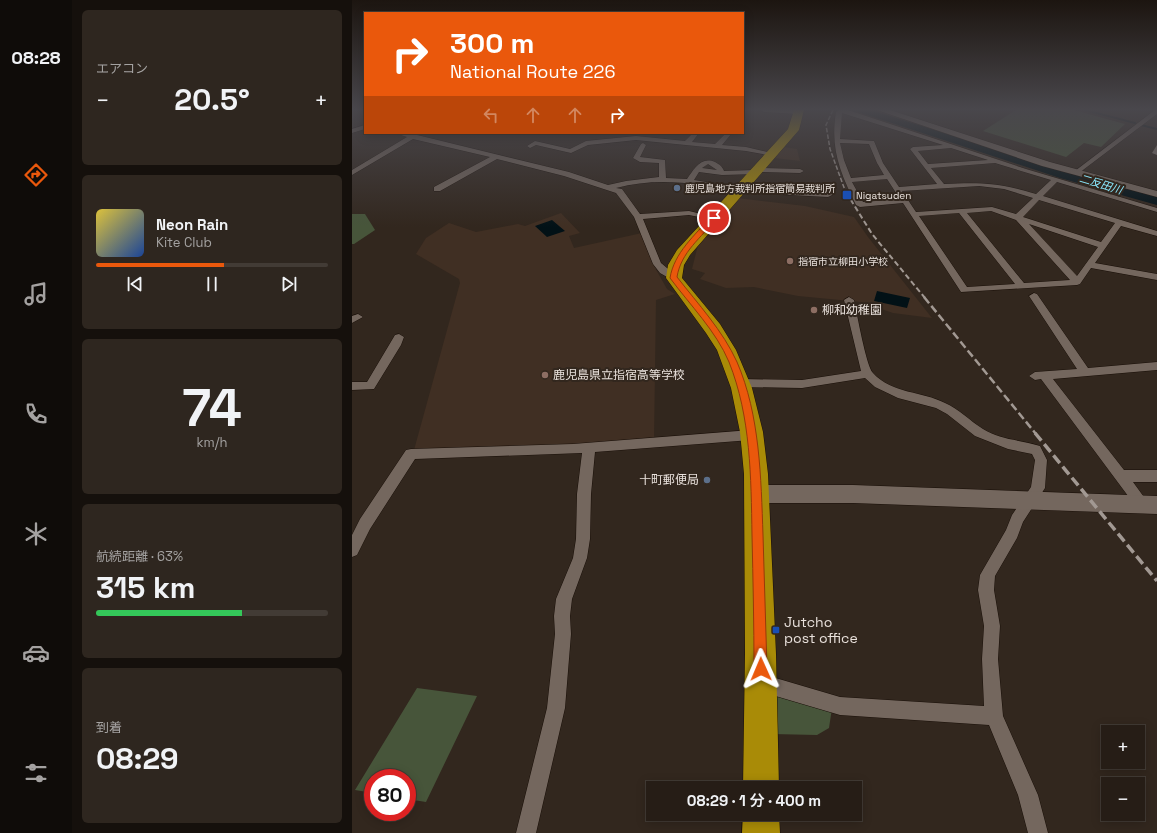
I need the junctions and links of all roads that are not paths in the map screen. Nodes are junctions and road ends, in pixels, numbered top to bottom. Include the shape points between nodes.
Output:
1 (392, 149) edge
2 (464, 149) edge
3 (562, 149) edge
4 (574, 149) edge
5 (641, 149) edge
6 (744, 149) edge
7 (777, 149) edge
8 (837, 149) edge
9 (875, 149) edge
10 (916, 149) edge
11 (960, 149) edge
12 (1004, 149) edge
13 (1107, 149) edge
14 (773, 154) junction
15 (496, 157) junction
16 (721, 161) dead end
17 (709, 162) junction
18 (998, 162) junction
19 (927, 166) junction
20 (697, 170) junction
21 (757, 171) junction
22 (800, 171) dead end
23 (1077, 172) junction
24 (352, 173) edge
25 (722, 173) junction
26 (889, 177) junction
27 (662, 180) junction
28 (847, 180) junction
29 (1055, 180) junction
30 (689, 181) junction
31 (942, 186) junction
32 (610, 188) junction
33 (437, 189) dead end
34 (897, 189) junction
35 (739, 190) junction
36 (828, 194) dead end
37 (1157, 194) edge
38 (1038, 197) junction
39 (905, 201) junction
40 (1157, 210) edge
41 (961, 211) junction
42 (914, 214) junction
43 (638, 217) junction
44 (1018, 217) junction
45 (714, 218) junction
46 (1119, 223) junction
47 (1157, 234) edge
48 (1104, 246) junction
49 (1089, 265) junction
50 (1157, 277) edge
51 (674, 278) junction
52 (1077, 282) junction
53 (1022, 286) junction
54 (1034, 296) dead end
55 (849, 300) dead end
56 (398, 337) dead end
57 (1157, 366) edge
58 (1084, 372) junction
59 (867, 374) junction
60 (740, 384) junction
61 (352, 386) edge
62 (751, 435) junction
63 (589, 447) junction
64 (1120, 476) junction
65 (1157, 476) edge
66 (756, 494) junction
67 (1030, 500) junction
68 (1149, 504) edge
69 (352, 550) edge
70 (761, 683) junction
71 (994, 716) junction
72 (761, 781) edge
73 (761, 821) edge
74 (526, 833) edge
75 (761, 833) edge
76 (1038, 833) edge

1 - 24 street
2 - 15 street
3 - 4 street via 570,151
5 - 27 street via 636,158 663,161
6 - 14 street
7 - 14 highway
8 - 28 street
9 - 26 street
10 - 19 street via 913,149
11 - 18 street
12 - 23 street
13 - 23 street
14 - 21 highway
15 - 32 street
15 - 33 street
16 - 17 street
17 - 20 street via 702,164
17 - 25 street via 719,167
18 - 19 street
18 - 29 street
19 - 31 street
20 - 25 street
20 - 30 street
21 - 22 street
21 - 25 street
21 - 35 highway
23 - 37 street
26 - 28 street
26 - 34 street
27 - 30 street
27 - 32 street via 633,181
28 - 39 street via 860,205
29 - 38 street
29 - 40 street
30 - 35 street
31 - 34 street
31 - 38 street via 991,185
32 - 43 street via 619,191
34 - 39 street
35 - 36 street
35 - 45 highway
38 - 44 street
38 - 46 street
39 - 42 street
41 - 42 street
41 - 44 street via 992,209
41 - 53 street
42 - 53 street via 964,290
43 - 45 street via 689,213
43 - 51 street via 658,264
44 - 48 street
44 - 52 street
45 - 51 highway via 683,253 676,265
46 - 47 street
46 - 48 street
48 - 49 street
49 - 50 street
49 - 52 street
51 - 60 highway via 721,341
52 - 53 street
54 - 58 street
55 - 59 street
56 - 61 street via 396,345 370,386
57 - 58 street
58 - 64 street via 1040,375
59 - 60 street via 802,384
59 - 67 street via 891,391 940,405 979,433 1008,444 1036,450 1041,460 1038,488
60 - 62 highway
62 - 63 street
62 - 66 highway
63 - 69 street via 467,454 411,454 365,524
63 - 74 street via 580,558 563,605 564,634 556,708
64 - 65 street
64 - 68 street
66 - 67 street
66 - 70 highway
67 - 68 street
67 - 71 street via 1017,519 988,575 986,590 992,626 990,659
70 - 71 street via 840,706
70 - 72 highway
71 - 76 street via 1028,795
73 - 75 highway

